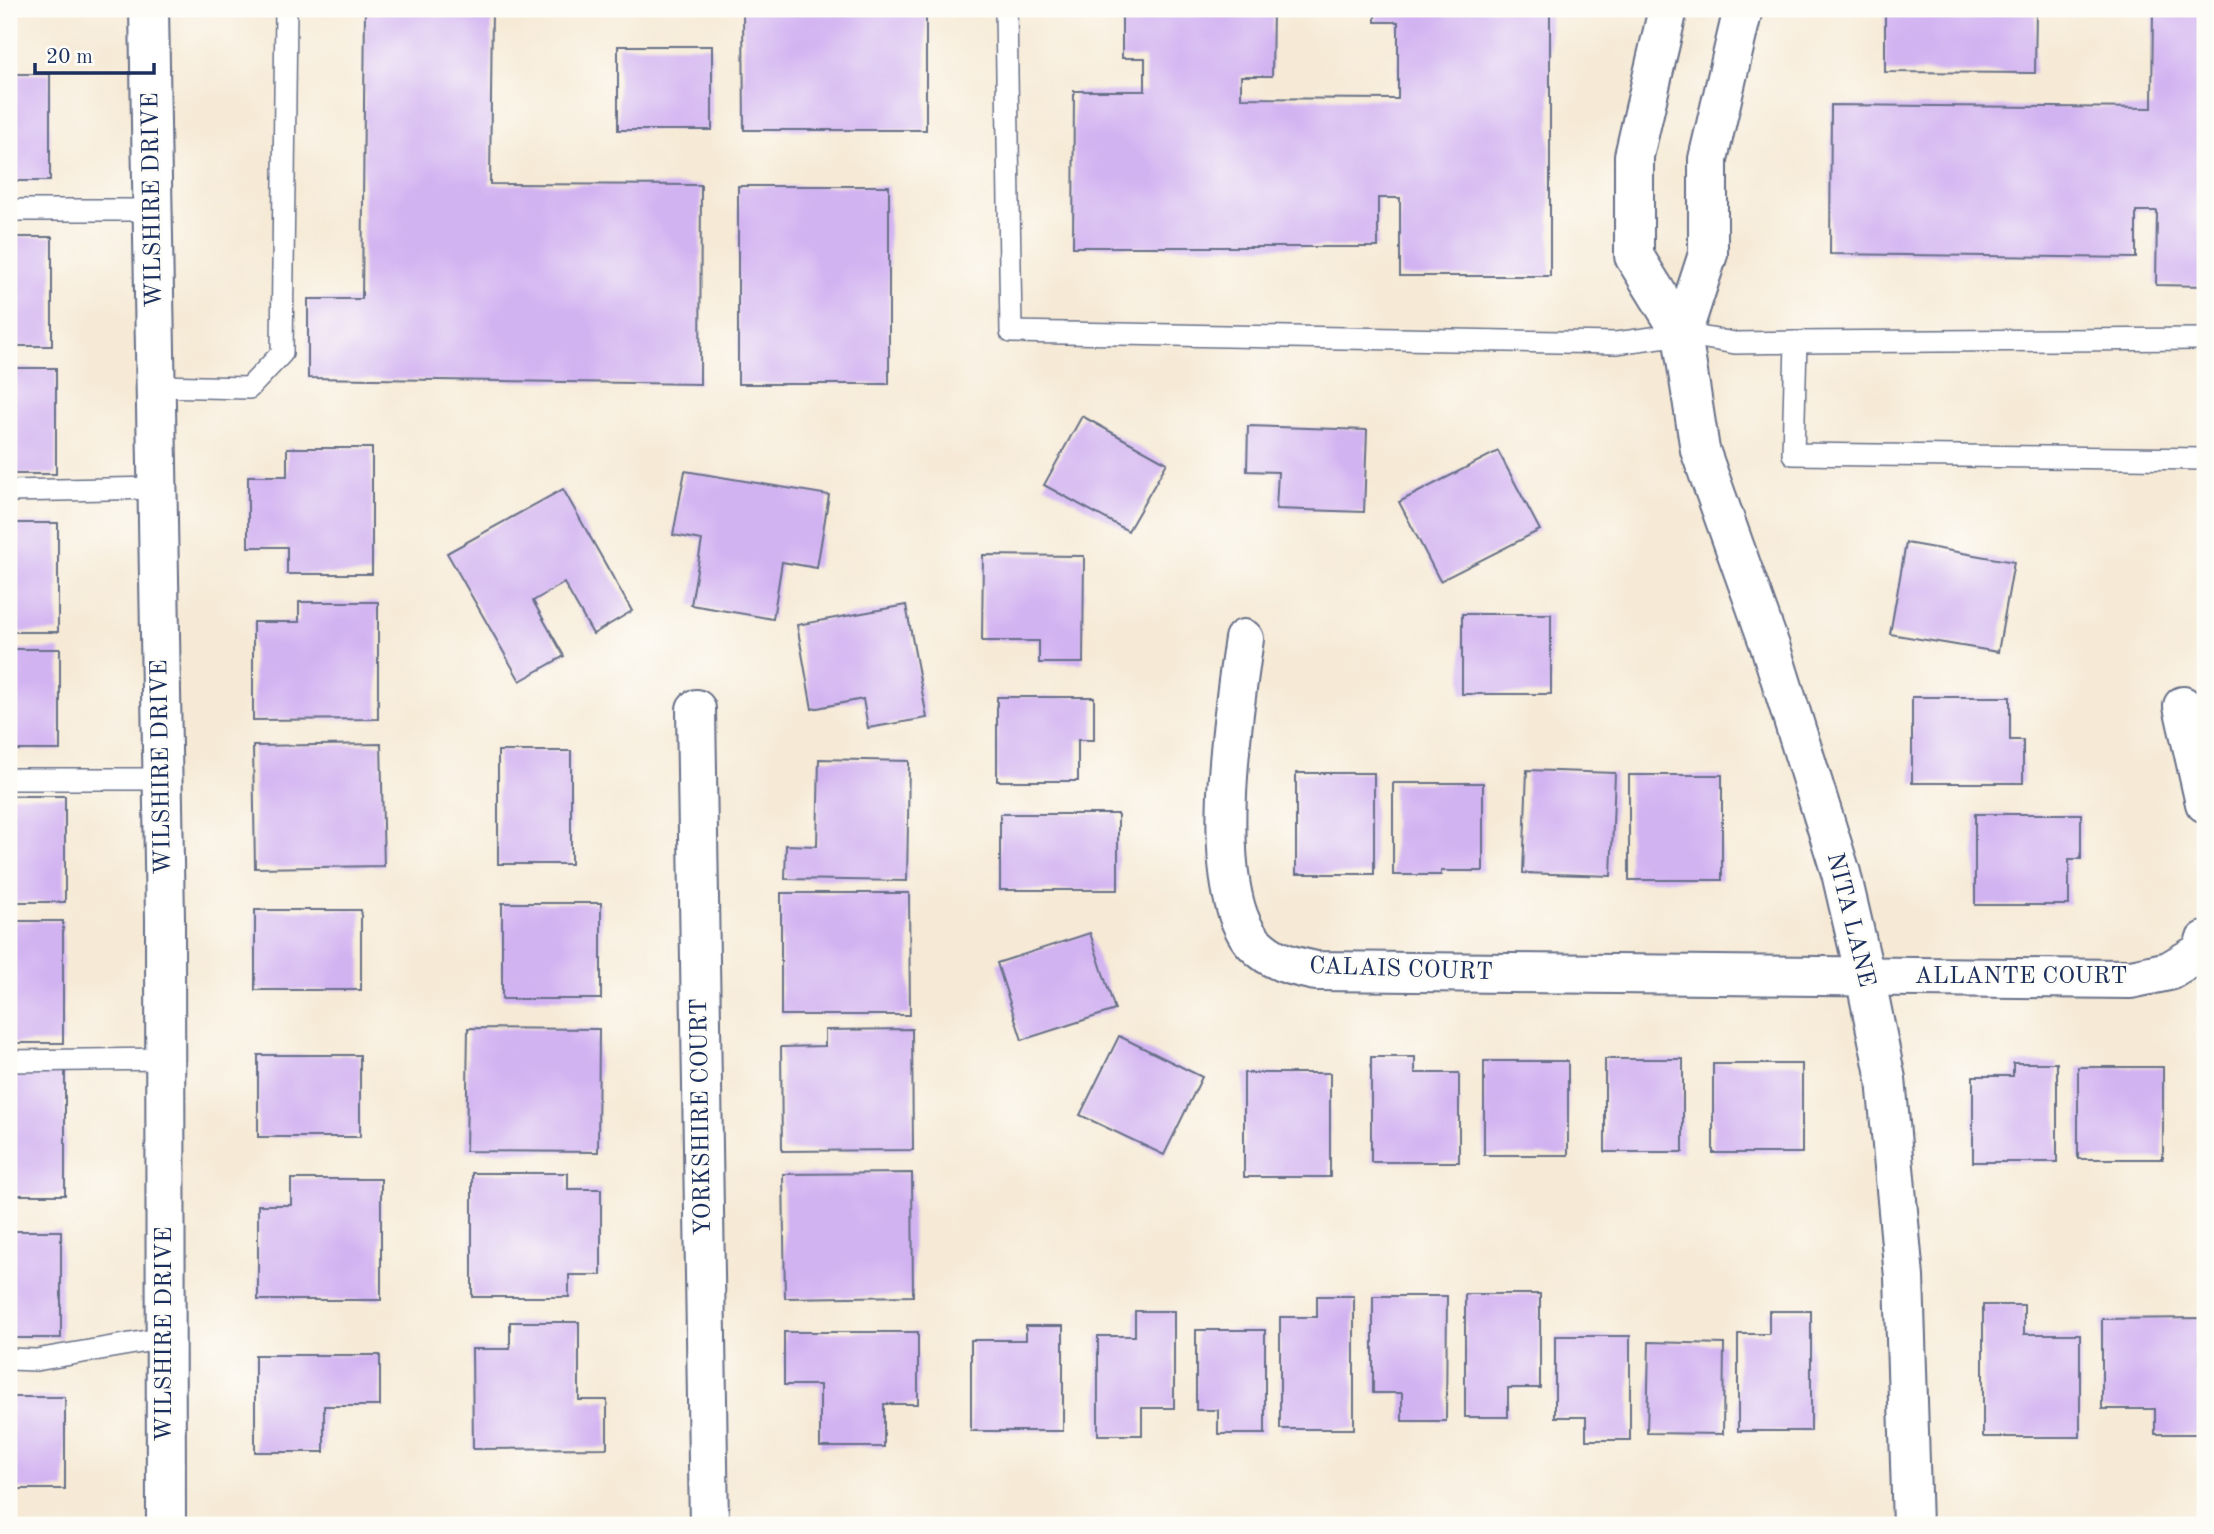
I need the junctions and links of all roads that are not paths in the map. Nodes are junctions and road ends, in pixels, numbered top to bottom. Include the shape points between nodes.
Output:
1 (149, 9) edge
2 (286, 9) edge
3 (1006, 9) edge
4 (1668, 9) edge
5 (1743, 9) edge
6 (9, 210) edge
7 (153, 210) junction
8 (1682, 334) junction
9 (2205, 339) edge
10 (1796, 342) junction
11 (156, 386) junction
12 (2205, 459) edge
13 (158, 488) junction
14 (9, 491) edge
15 (1244, 639) dead end
16 (2183, 706) dead end
17 (696, 709) dead end
18 (9, 779) edge
19 (163, 779) junction
20 (2205, 803) edge
21 (2205, 941) edge
22 (1865, 976) junction
23 (165, 1059) junction
24 (9, 1061) edge
25 (165, 1338) junction
26 (9, 1359) edge
27 (166, 1525) edge
28 (709, 1525) edge
29 (1912, 1525) edge

1 - 7 street, WILSHIRE DRIVE
2 - 11 lane via 282,353 249,388
3 - 8 lane via 1011,332 1616,343
4 - 8 street, NITA LANE via 1634,156 1634,256
5 - 8 street, NITA LANE via 1708,159 1708,254
6 - 7 lane
7 - 11 street, WILSHIRE DRIVE
8 - 10 lane via 1735,343
8 - 22 street, NITA LANE via 1700,450 1779,675 1841,873
9 - 10 lane
10 - 12 lane via 1793,454
11 - 13 street, WILSHIRE DRIVE
13 - 14 lane
13 - 19 street, WILSHIRE DRIVE
15 - 22 street, CALAIS COURT via 1233,711 1226,846 1235,908 1253,942 1280,963 1316,971
16 - 20 street
17 - 28 street, YORKSHIRE COURT
18 - 19 lane
19 - 23 street, WILSHIRE DRIVE
21 - 22 street, ALLANTE COURT via 2203,951 2169,971 2131,979
22 - 29 street, NITA LANE via 1886,1079 1904,1277
23 - 24 lane
23 - 25 street, WILSHIRE DRIVE
25 - 26 lane via 36,1360
25 - 27 street, WILSHIRE DRIVE

